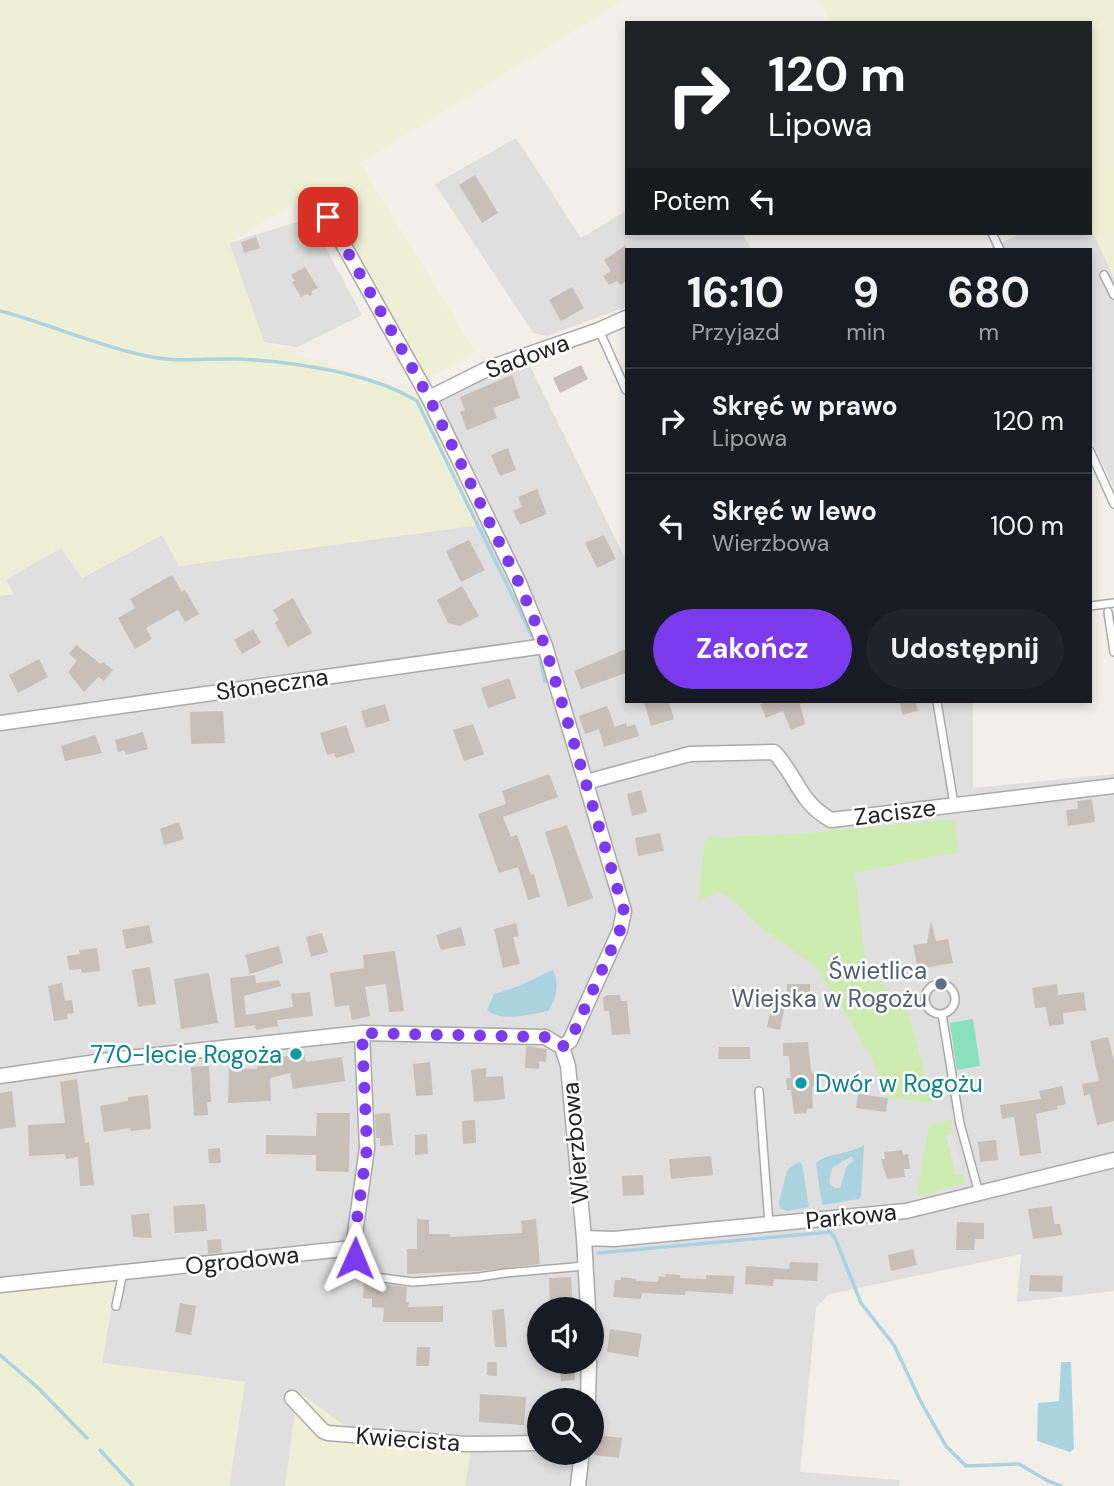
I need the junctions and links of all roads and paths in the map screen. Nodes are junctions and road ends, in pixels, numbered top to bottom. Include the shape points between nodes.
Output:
1 (328, 217) dead end
2 (1104, 275) dead end
3 (1114, 295) edge
4 (625, 318) edge
5 (599, 330) junction
6 (625, 388) edge
7 (429, 398) junction
8 (1092, 455) edge
9 (1114, 503) edge
10 (1114, 603) edge
11 (1092, 606) edge
12 (1108, 612) dead end
13 (545, 646) junction
14 (1114, 652) edge
15 (937, 703) edge
16 (0, 723) edge
17 (586, 782) junction
18 (1114, 786) edge
19 (954, 804) junction
20 (942, 1014) junction
21 (362, 1033) junction
22 (562, 1047) junction
23 (0, 1076) edge
24 (759, 1091) dead end
25 (1114, 1160) edge
26 (979, 1194) junction
27 (769, 1225) junction
28 (584, 1238) junction
29 (353, 1248) junction
30 (585, 1266) junction
31 (123, 1271) junction
32 (0, 1285) edge
33 (587, 1297) edge
34 (116, 1306) dead end
35 (292, 1398) dead end
36 (527, 1443) edge
37 (580, 1465) edge
38 (578, 1486) edge

1 - 7 street, Wierzbowa
2 - 3 lane
4 - 5 street, Sadowa
5 - 6 lane
5 - 7 street, Sadowa via 489,368
7 - 13 street, Wierzbowa
8 - 9 lane
10 - 11 lane
12 - 14 lane
13 - 16 street, Słoneczna
13 - 17 street, Wierzbowa
15 - 19 lane
17 - 19 street, Zacisze via 690,754 774,752 805,799 831,820
17 - 22 street, Wierzbowa via 624,911 620,930 570,1041
18 - 19 street, Zacisze
20 - 20 lane via 955,1003 955,995 942,984 934,985 927,990 927,1007
20 - 26 lane via 960,1124
21 - 22 street via 545,1037
21 - 23 street
21 - 29 street via 367,1148
22 - 28 street, Wierzbowa via 568,1066
24 - 27 lane
25 - 26 street, Parkowa
26 - 27 street, Parkowa via 906,1211
27 - 28 street, Parkowa
28 - 30 street, Wierzbowa
29 - 30 lane via 358,1266 367,1276 413,1282
29 - 31 street, Ogrodowa
30 - 33 street, Wierzbowa
31 - 32 street, Ogrodowa
31 - 34 lane
35 - 36 street, Kwiecista via 328,1433 466,1444
37 - 38 street

